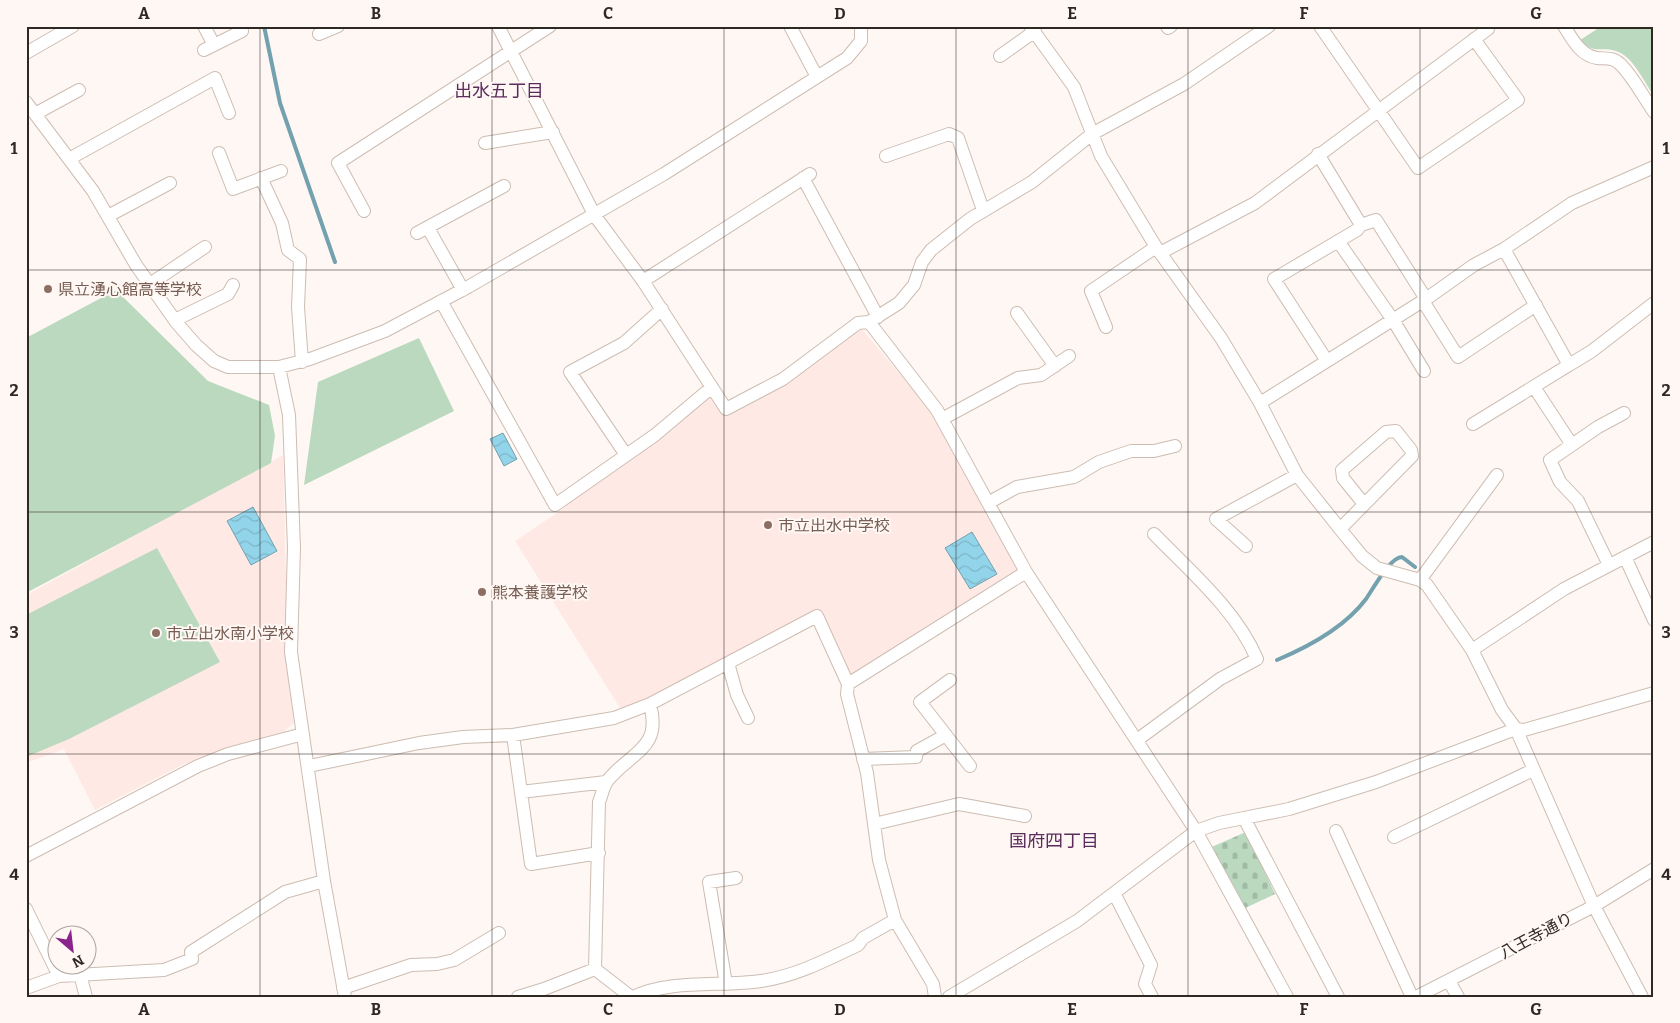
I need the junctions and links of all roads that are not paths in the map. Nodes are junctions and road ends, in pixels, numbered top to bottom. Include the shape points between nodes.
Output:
1 (73, 26) edge
2 (204, 26) edge
3 (338, 26) edge
4 (498, 26) edge
5 (550, 26) edge
6 (790, 26) edge
7 (861, 26) edge
8 (1167, 26) edge
9 (1171, 26) edge
10 (1269, 26) edge
11 (1320, 26) edge
12 (1486, 26) edge
13 (1564, 26) edge
14 (1033, 28) edge
15 (242, 31) dead end
16 (319, 34) dead end
17 (1474, 39) junction
18 (512, 50) junction
19 (26, 53) edge
20 (1000, 56) dead end
21 (817, 77) junction
22 (79, 90) dead end
23 (26, 102) edge
24 (1378, 111) junction
25 (1654, 112) edge
26 (229, 113) dead end
27 (35, 114) junction
28 (553, 132) junction
29 (1092, 134) junction
30 (486, 143) dead end
31 (219, 153) dead end
32 (1318, 154) junction
33 (886, 156) dead end
34 (70, 159) junction
35 (1654, 166) edge
36 (282, 171) dead end
37 (261, 178) junction
38 (161, 184) dead end
39 (504, 186) dead end
40 (364, 210) dead end
41 (983, 210) junction
42 (108, 216) junction
43 (595, 216) junction
44 (1361, 225) junction
45 (1338, 241) junction
46 (205, 247) dead end
47 (1504, 249) junction
48 (1158, 250) junction
49 (643, 281) junction
50 (150, 284) junction
51 (233, 285) dead end
52 (463, 290) junction
53 (1425, 300) junction
54 (441, 301) junction
55 (1654, 303) edge
56 (1536, 305) junction
57 (662, 309) junction
58 (1017, 312) dead end
59 (175, 320) junction
60 (873, 320) junction
61 (1393, 320) junction
62 (1106, 327) dead end
63 (1069, 356) dead end
64 (1327, 361) junction
65 (302, 362) junction
66 (1569, 365) junction
67 (1055, 366) junction
68 (280, 367) junction
69 (1424, 371) dead end
70 (712, 387) junction
71 (1534, 387) junction
72 (1260, 403) junction
73 (1624, 413) dead end
74 (942, 419) junction
75 (1473, 424) dead end
76 (1572, 445) junction
77 (1175, 446) dead end
78 (626, 456) junction
79 (1297, 475) junction
80 (1497, 475) dead end
81 (988, 503) junction
82 (1364, 504) junction
83 (1340, 529) junction
84 (1154, 534) dead end
85 (1654, 542) edge
86 (1246, 546) dead end
87 (1625, 557) junction
88 (1609, 565) junction
89 (1026, 572) junction
90 (1420, 580) junction
91 (1654, 620) edge
92 (1472, 650) junction
93 (728, 663) junction
94 (950, 680) dead end
95 (848, 684) junction
96 (1654, 693) edge
97 (650, 704) junction
98 (748, 718) dead end
99 (1516, 729) junction
100 (303, 734) junction
101 (513, 735) junction
102 (946, 735) junction
103 (1137, 740) junction
104 (863, 759) junction
105 (309, 766) junction
106 (970, 766) dead end
107 (1533, 770) junction
108 (606, 782) junction
109 (521, 792) junction
110 (1025, 816) dead end
111 (1244, 818) junction
112 (874, 824) junction
113 (1196, 832) junction
114 (1336, 832) dead end
115 (1394, 837) dead end
116 (599, 853) junction
117 (26, 856) edge
118 (1654, 869) edge
119 (736, 878) dead end
120 (324, 881) junction
121 (1114, 892) junction
122 (1594, 906) junction
123 (26, 909) edge
124 (895, 920) junction
125 (499, 933) dead end
126 (48, 954) edge
127 (595, 969) junction
128 (98, 973) edge
129 (59, 976) edge
130 (81, 976) edge
131 (1449, 981) junction
132 (726, 984) junction
133 (26, 988) edge
134 (344, 992) edge
135 (86, 997) edge
136 (518, 997) edge
137 (632, 997) edge
138 (935, 997) edge
139 (949, 997) edge
140 (1152, 997) edge
141 (1287, 997) edge
142 (1338, 997) edge
143 (1412, 997) edge
144 (1416, 997) edge
145 (1458, 997) edge
146 (1642, 997) edge

1 - 19 street
2 - 15 street via 209,48
3 - 16 street
4 - 18 street
5 - 18 street
6 - 21 street
7 - 21 street via 861,41 847,58
8 - 9 street
10 - 29 street via 1184,84
11 - 24 street
12 - 17 street via 1488,29
13 - 25 street via 1586,54 1610,58 1620,64
14 - 20 street
14 - 29 street via 1074,86
17 - 24 street
17 - 24 street via 1518,100 1418,168
18 - 28 street
18 - 40 street via 338,163
21 - 43 street
22 - 27 street
23 - 27 street
24 - 32 street
26 - 34 street via 215,78
27 - 34 street
28 - 30 street
28 - 43 street
29 - 41 street via 1032,182
29 - 48 street via 1101,156
31 - 37 street via 233,189
32 - 44 street
32 - 48 street via 1255,203
33 - 41 street via 949,134 958,138
34 - 42 street
35 - 47 street via 1572,204
36 - 37 street
37 - 65 street via 282,223 288,250 300,259 298,307
38 - 42 street
39 - 52 street via 423,230
41 - 60 street via 931,250 922,262 914,285 899,303
42 - 50 street
43 - 49 street
43 - 52 street
44 - 45 street
44 - 53 street via 1376,220
45 - 61 street
45 - 64 street via 1274,279
46 - 50 street
47 - 53 street via 1474,265
47 - 56 street
48 - 62 street via 1091,290
48 - 72 street via 1221,338
49 - 57 street
49 - 60 street via 806,176
50 - 59 street
51 - 59 street via 228,294
52 - 54 street
53 - 56 street via 1458,357
53 - 61 street
54 - 65 street via 385,331
54 - 78 street via 555,505
55 - 66 street
56 - 66 street
57 - 70 street
57 - 78 street via 624,343 570,372
58 - 67 street
59 - 68 street via 196,345 228,367
60 - 70 street via 858,323 783,379 726,409
60 - 74 street
61 - 64 street
61 - 69 street
63 - 67 street
64 - 72 street
65 - 68 street
66 - 71 street
67 - 74 street via 1040,375 1018,378
68 - 100 street via 289,414 294,548 291,652
70 - 78 street
71 - 75 street
71 - 76 street
72 - 79 street
73 - 76 street
74 - 81 street
76 - 88 street via 1550,460 1560,482 1578,501
77 - 81 street via 1154,451 1131,451 1098,462 1074,477 1017,487
79 - 83 street
79 - 86 street via 1216,519
80 - 90 street
81 - 89 street
82 - 82 street via 1412,456 1396,431 1386,432 1342,470 1343,478
82 - 83 street
83 - 90 street via 1362,556 1377,568
84 - 103 street via 1216,598 1251,645 1257,660 1220,679
85 - 87 street
87 - 88 street
87 - 91 street
88 - 92 street via 1564,589
89 - 95 street
89 - 103 street
90 - 92 street via 1427,584
92 - 99 street via 1502,710
93 - 95 street via 817,616
93 - 97 street
93 - 98 street
94 - 102 street via 920,702
95 - 104 street via 847,694
96 - 99 street via 1524,730
97 - 101 street via 614,718
97 - 108 street via 655,721 651,740
99 - 107 street
99 - 111 street via 1376,782 1290,809
100 - 105 street
100 - 117 street via 228,754 198,766
101 - 105 street via 463,736
101 - 109 street
102 - 104 street via 917,751 916,757
102 - 106 street
103 - 113 street
104 - 112 street
105 - 120 street
107 - 115 street
107 - 122 street
108 - 109 street
108 - 116 street via 599,802
109 - 116 street via 531,864
110 - 112 street via 959,804
111 - 113 street
111 - 142 street
112 - 124 street via 879,860
113 - 121 street
113 - 141 street
114 - 143 street
116 - 127 street
118 - 122 street, 八王寺通り
119 - 132 street via 710,882
120 - 128 street via 286,892 191,952 192,959 164,970
120 - 134 street
121 - 139 street via 1076,921
121 - 140 street via 1151,965 1145,984
122 - 131 street, 八王寺通り
122 - 146 street
123 - 126 street
124 - 132 street via 863,938 858,945 794,975
124 - 138 street via 933,984
125 - 134 street via 454,960 411,965
127 - 136 street
127 - 137 street
129 - 133 street
130 - 135 street
131 - 144 street, 八王寺通り
131 - 145 street
132 - 137 street via 651,988

